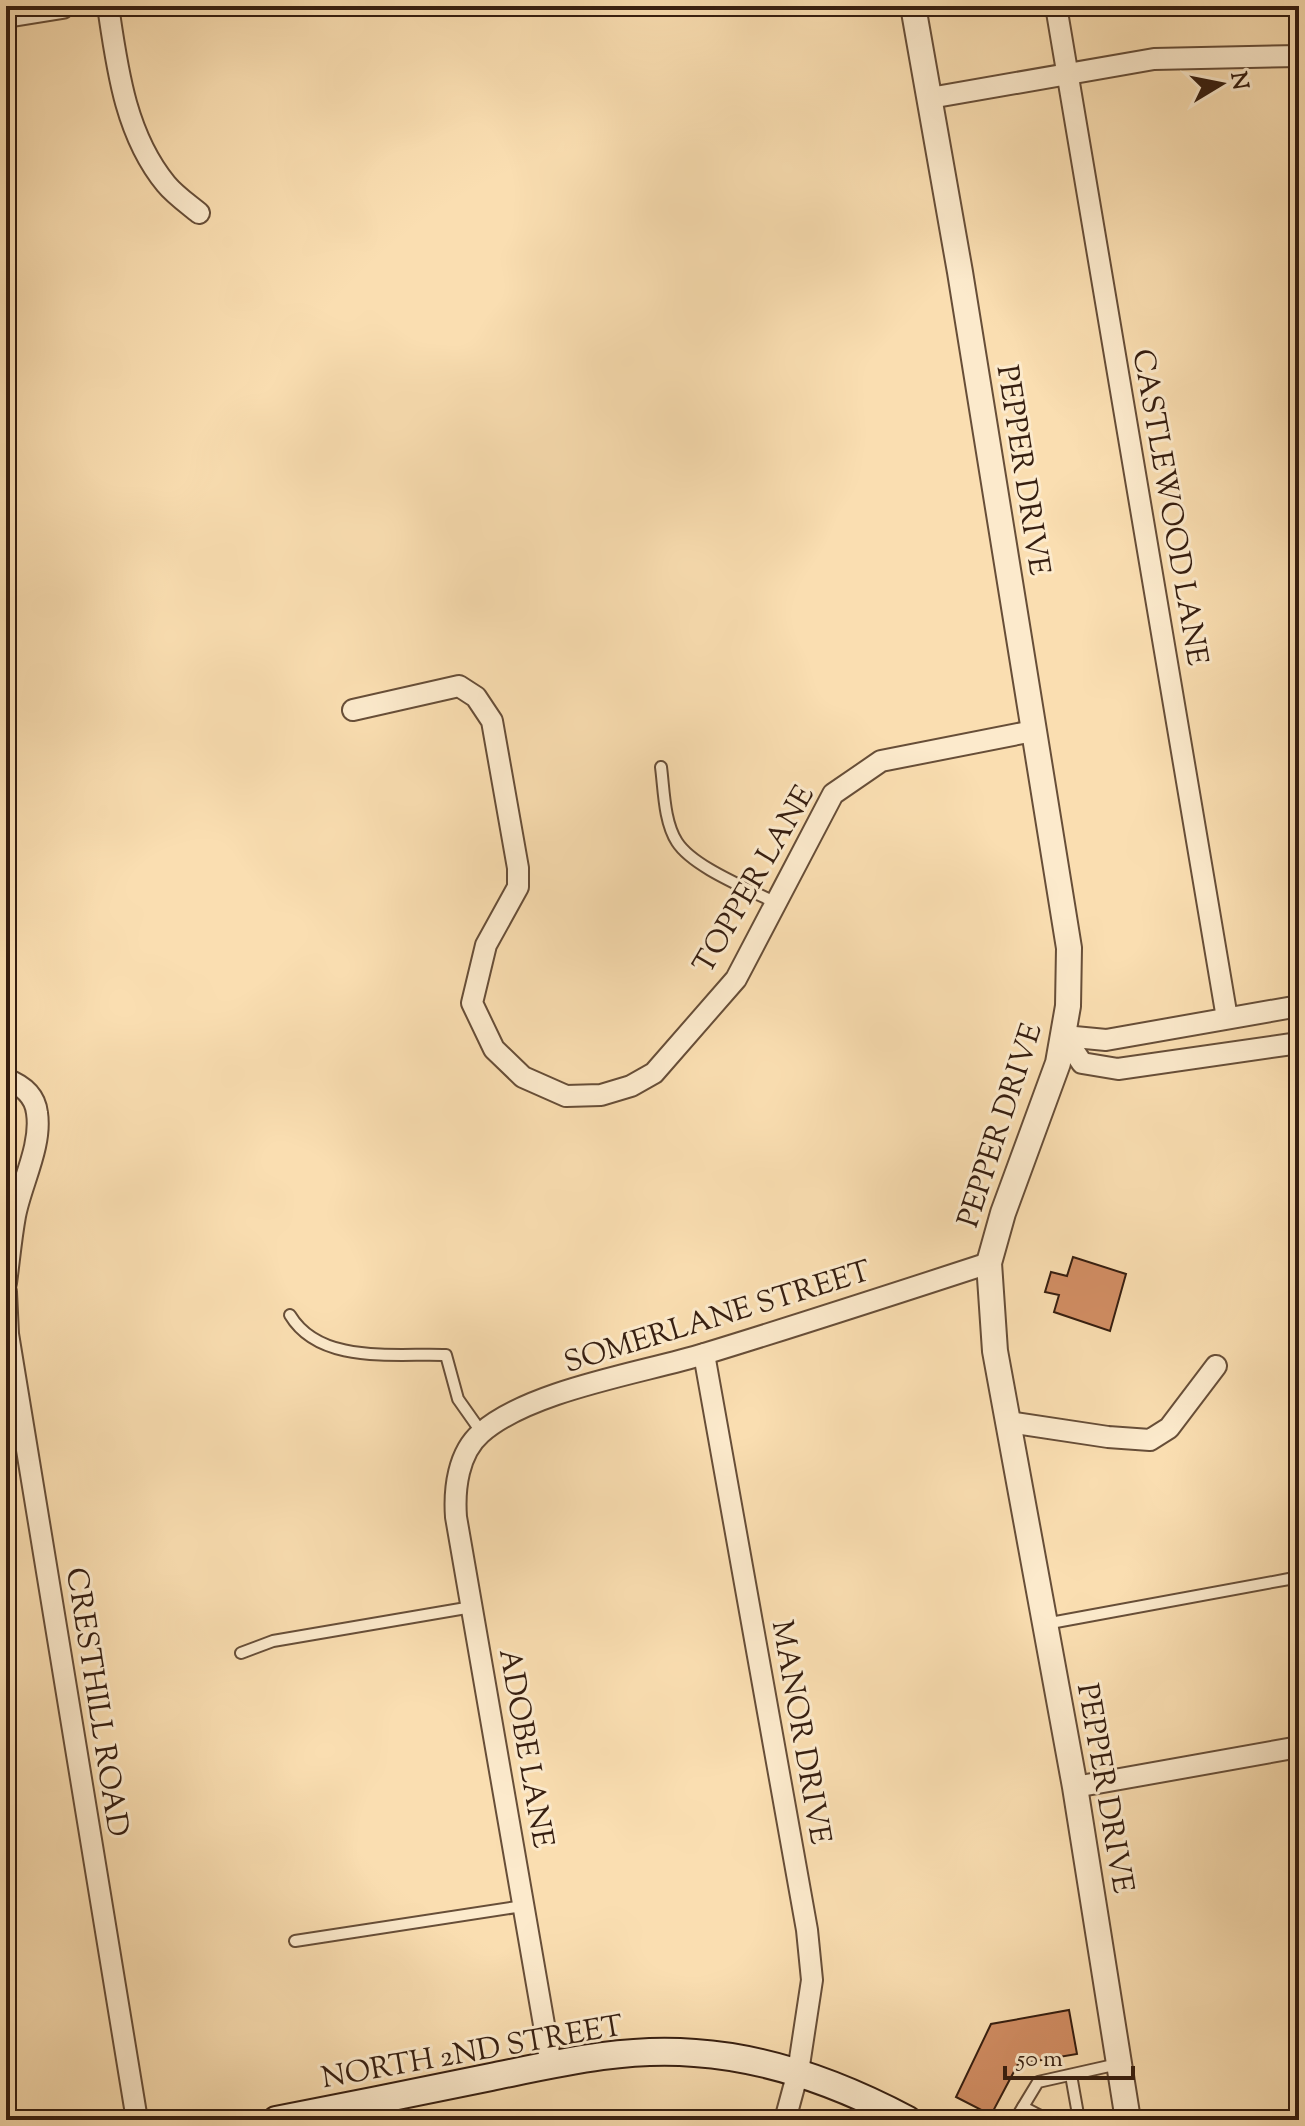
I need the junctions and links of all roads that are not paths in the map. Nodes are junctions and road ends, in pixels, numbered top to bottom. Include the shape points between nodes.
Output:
1 (62, 6) edge
2 (108, 6) edge
3 (913, 6) edge
4 (1056, 6) edge
5 (6, 15) edge
6 (1299, 56) edge
7 (1067, 75) junction
8 (930, 98) junction
9 (199, 213) dead end
10 (353, 710) dead end
11 (1033, 731) junction
12 (661, 767) dead end
13 (774, 902) junction
14 (1299, 1006) edge
15 (1227, 1018) junction
16 (1064, 1036) junction
17 (1299, 1043) edge
18 (6, 1079) edge
19 (989, 1263) junction
20 (6, 1283) edge
21 (6, 1292) edge
22 (290, 1315) dead end
23 (704, 1354) junction
24 (1216, 1366) dead end
25 (1009, 1422) junction
26 (477, 1438) junction
27 (1289, 1579) dead end
28 (472, 1607) junction
29 (1045, 1624) junction
30 (241, 1653) dead end
31 (1299, 1747) edge
32 (1075, 1787) junction
33 (523, 1906) junction
34 (295, 1941) dead end
35 (1120, 2064) junction
36 (551, 2065) junction
37 (798, 2072) junction
38 (1071, 2075) junction
39 (1023, 2107) junction
40 (326, 2115) edge
41 (137, 2120) edge
42 (276, 2120) edge
43 (785, 2120) edge
44 (908, 2120) edge
45 (1015, 2120) edge
46 (1048, 2120) edge
47 (1079, 2120) edge
48 (1128, 2120) edge

1 - 5 street
2 - 9 street via 133,129 166,184
3 - 8 street, PEPPER DRIVE
4 - 7 street, CASTLEWOOD LANE
6 - 7 street via 1196,56
7 - 8 street
7 - 15 street, CASTLEWOOD LANE
8 - 11 street, PEPPER DRIVE
10 - 13 street, TOPPER LANE via 459,686 476,697 492,721 518,887 486,945 472,1003 494,1049 523,1077 566,1096 601,1095 654,1073 736,979
11 - 13 street, TOPPER LANE via 867,768 833,794
11 - 16 street, PEPPER DRIVE via 1069,948
12 - 13 lane via 677,842 692,858
14 - 15 street
15 - 16 street via 1106,1040
16 - 17 street via 1082,1063 1118,1069
16 - 19 street, PEPPER DRIVE
18 - 20 street via 22,1085 30,1096 38,1126 15,1215
19 - 23 street, SOMERLANE STREET
19 - 25 street, PEPPER DRIVE via 995,1351
21 - 41 street, CRESTHILL ROAD via 8,1334
22 - 26 lane via 301,1334 317,1343 357,1352 446,1355 458,1399
23 - 26 street, SOMERLANE STREET via 570,1391 517,1411
23 - 37 street, MANOR DRIVE via 807,1930 812,1980
24 - 25 street via 1169,1428 1150,1440
25 - 29 street, PEPPER DRIVE
26 - 28 street, ADOBE LANE via 460,1469 455,1503
27 - 29 lane
28 - 30 lane via 273,1641
28 - 33 street, ADOBE LANE
29 - 32 street, PEPPER DRIVE
31 - 32 street
32 - 35 street, PEPPER DRIVE
33 - 34 lane
33 - 36 street, ADOBE LANE
35 - 38 lane
35 - 48 street, PEPPER DRIVE
36 - 37 main road, NORTH 2ND STREET via 660,2051 730,2057
36 - 40 main road, NORTH 2ND STREET
37 - 43 street, MANOR DRIVE
37 - 44 main road, NORTH 2ND STREET
38 - 39 lane via 1038,2082
38 - 47 lane
39 - 45 lane
39 - 46 lane
40 - 42 main road, NORTH 2ND STREET

